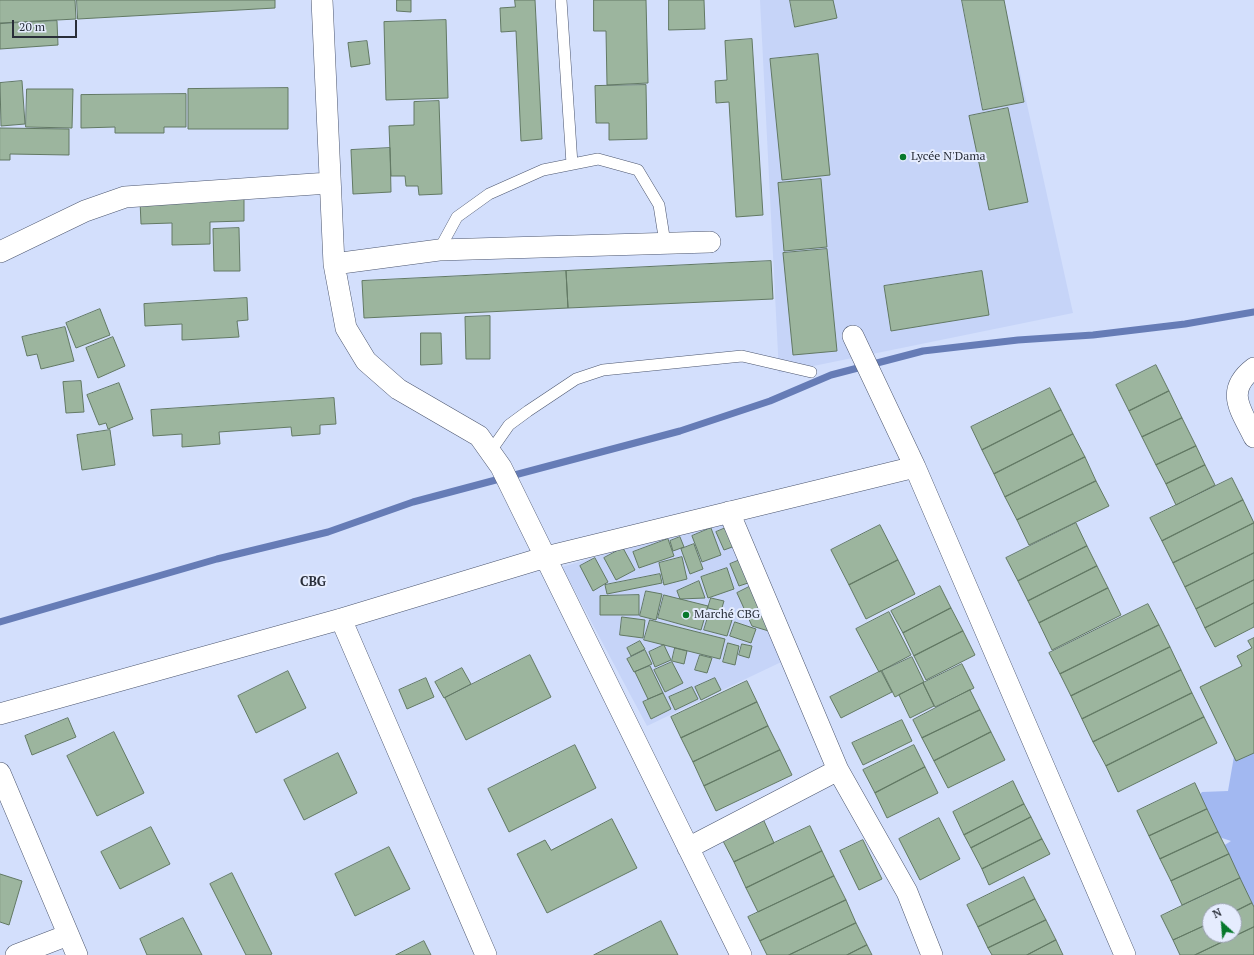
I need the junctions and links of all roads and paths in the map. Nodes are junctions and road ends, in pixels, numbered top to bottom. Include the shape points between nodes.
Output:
1 (322, 0) edge
2 (562, 0) edge
3 (572, 164) junction
4 (330, 183) junction
5 (710, 242) dead end
6 (665, 243) junction
7 (439, 250) junction
8 (0, 252) edge
9 (334, 264) junction
10 (853, 336) dead end
11 (1254, 368) edge
12 (811, 372) dead end
13 (1254, 437) edge
14 (911, 458) junction
15 (496, 459) junction
16 (729, 512) junction
17 (542, 549) junction
18 (341, 619) junction
19 (0, 714) edge
20 (838, 770) junction
21 (0, 773) edge
22 (688, 848) junction
23 (68, 935) junction
24 (16, 955) edge
25 (77, 955) edge
26 (486, 955) edge
27 (740, 955) edge
28 (932, 955) edge
29 (1125, 955) edge

1 - 4 street
2 - 3 lane
3 - 6 lane via 598,159 638,170 658,205
3 - 7 lane via 543,170 489,194 457,217
4 - 8 street via 125,197 85,211
4 - 9 street
5 - 6 street
6 - 7 street
7 - 9 street
9 - 15 street via 346,328 366,362 398,389 479,436
10 - 14 street
11 - 13 street via 1246,374 1238,387 1237,400
12 - 15 lane via 742,356 603,370 576,379 510,425
14 - 16 street
14 - 29 street
15 - 17 street
16 - 17 street
16 - 20 street
17 - 18 street
17 - 22 street
18 - 19 street
18 - 26 street
20 - 22 street
20 - 28 street via 906,892
21 - 23 street
22 - 27 street
23 - 24 street
23 - 25 street

